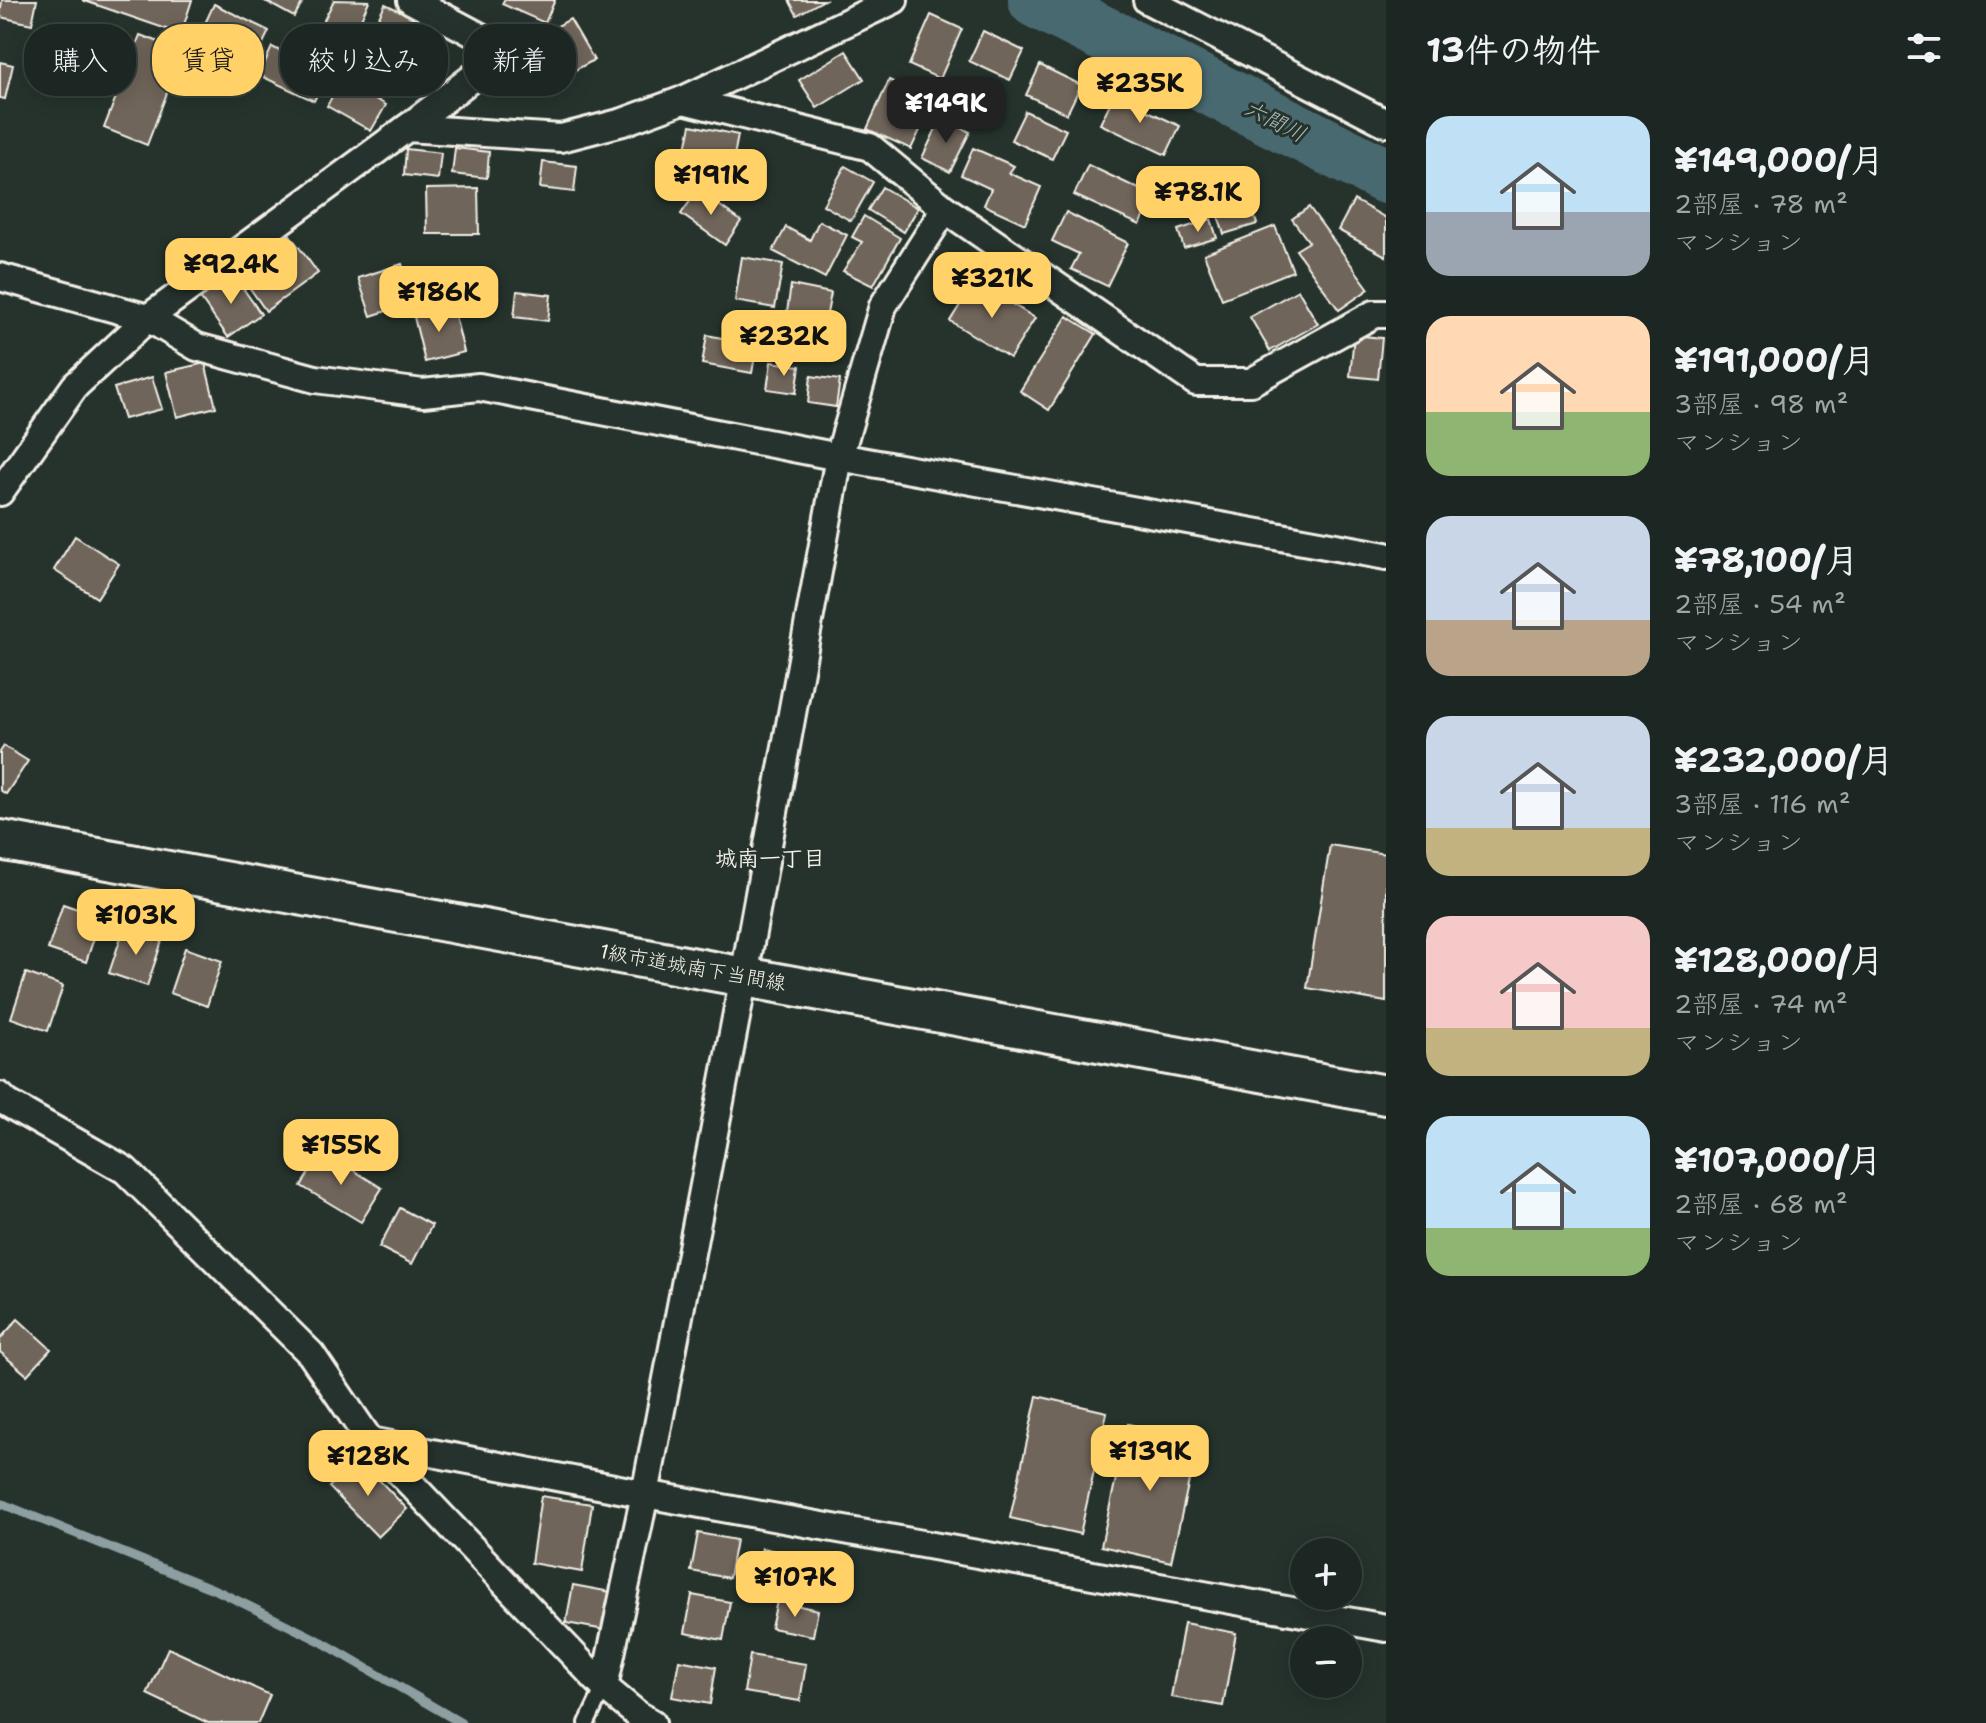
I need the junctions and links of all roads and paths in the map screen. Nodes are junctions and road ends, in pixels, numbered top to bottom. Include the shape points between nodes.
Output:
1 (411, 0) edge
2 (894, 0) edge
3 (1147, 0) edge
4 (683, 100) junction
5 (1386, 123) edge
6 (407, 128) junction
7 (945, 209) junction
8 (0, 277) edge
9 (1386, 314) edge
10 (148, 318) junction
11 (839, 457) junction
12 (0, 492) edge
13 (1386, 556) edge
14 (0, 840) edge
15 (744, 976) junction
16 (1386, 1095) edge
17 (0, 1096) edge
18 (370, 1441) junction
19 (645, 1494) junction
20 (1386, 1628) edge
21 (604, 1687) junction
22 (587, 1723) edge
23 (652, 1723) edge

1 - 6 street via 507,51
2 - 4 street
3 - 5 street
4 - 6 street via 561,138
4 - 7 street via 870,147
6 - 10 street
7 - 9 street via 1196,382 1251,382 1374,314
7 - 11 street via 883,306
8 - 10 street
10 - 11 street via 197,347 315,379 423,393 479,387
10 - 12 street via 75,386
11 - 13 street
11 - 15 street
14 - 15 street, 1級市道城南下当間線
15 - 16 street, 1級市道城南下当間線
15 - 19 street
17 - 18 street via 125,1170 311,1354
18 - 19 street
18 - 21 street
19 - 20 street
19 - 21 street
21 - 22 lane
21 - 23 street

